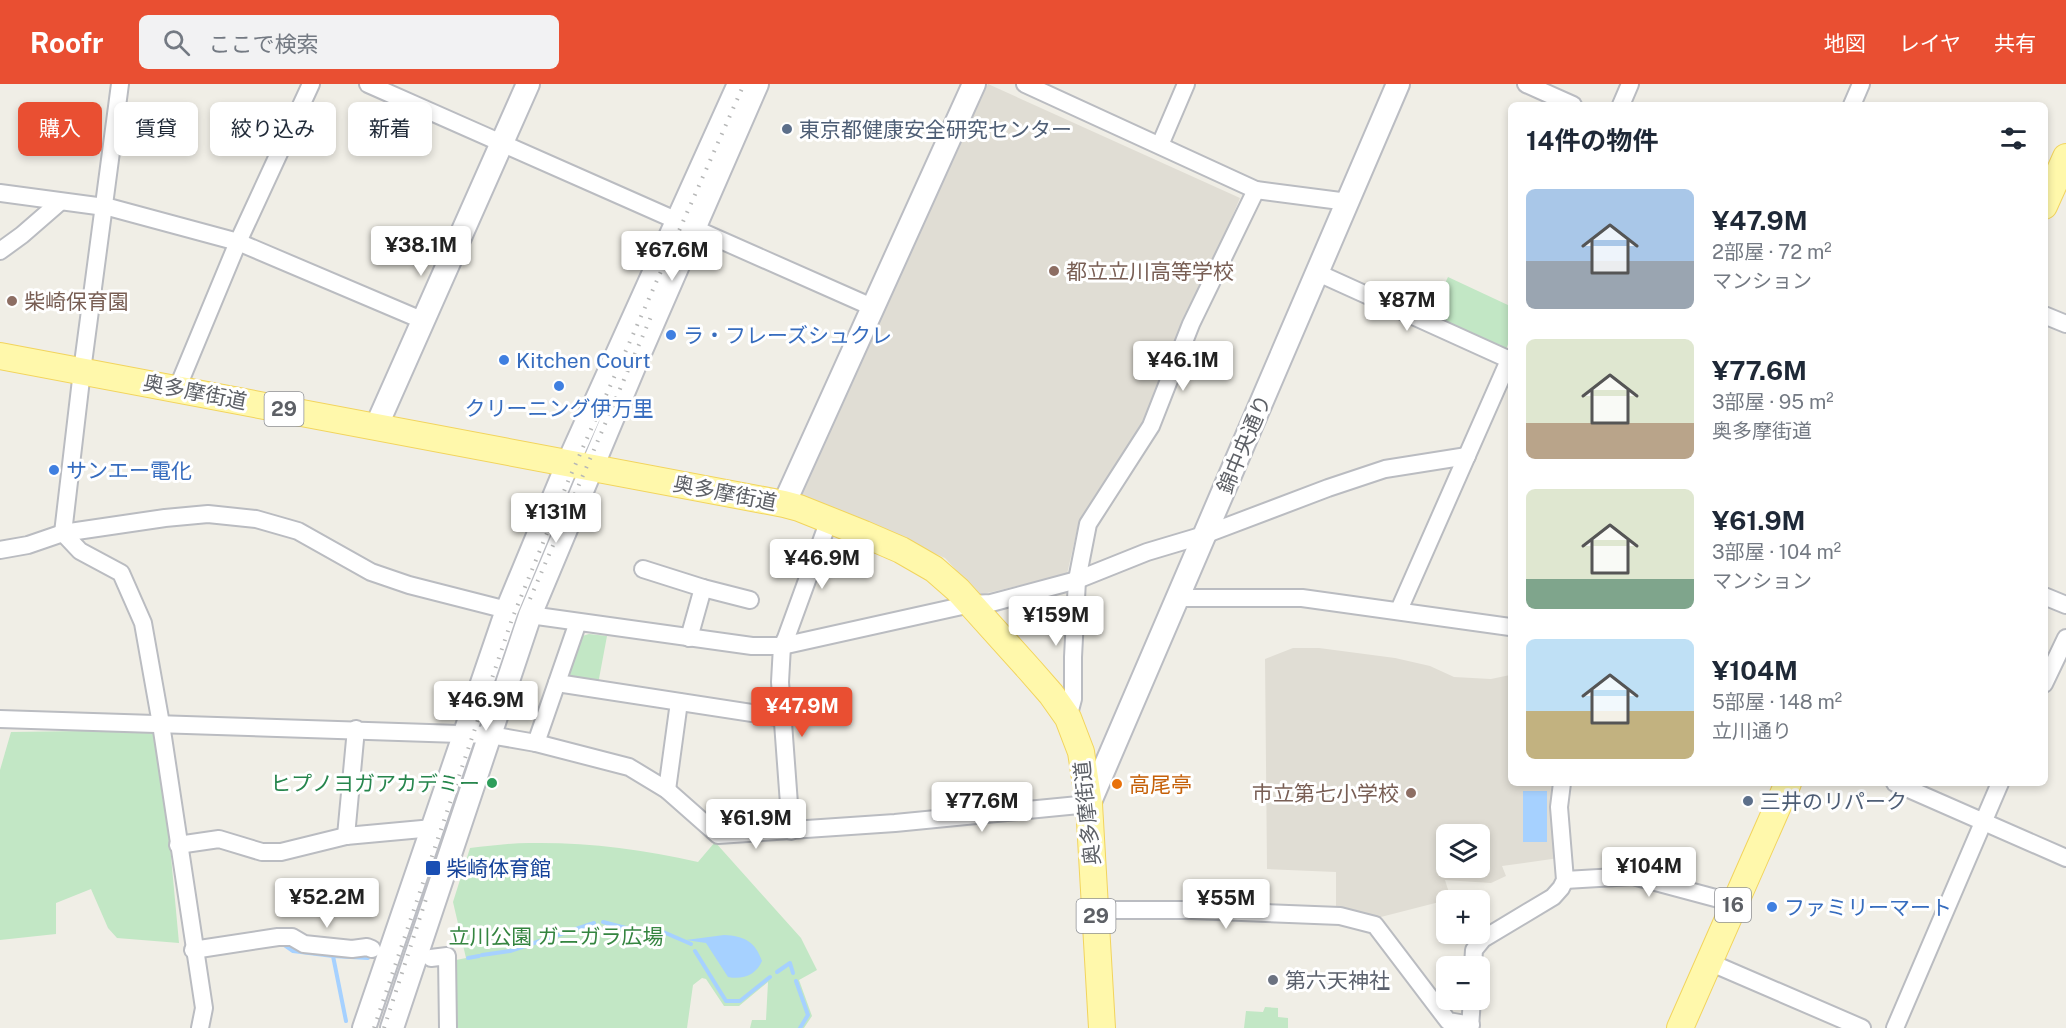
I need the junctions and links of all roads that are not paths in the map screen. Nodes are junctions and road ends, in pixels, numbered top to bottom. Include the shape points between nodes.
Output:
1 (120, 84) edge
2 (311, 84) edge
3 (368, 84) edge
4 (528, 84) edge
5 (739, 84) edge
6 (757, 84) edge
7 (974, 84) edge
8 (1025, 84) edge
9 (1186, 84) edge
10 (1398, 84) edge
11 (1526, 84) edge
12 (1630, 84) edge
13 (1861, 84) edge
14 (1545, 88) edge
15 (1568, 102) edge
16 (1622, 102) edge
17 (1853, 102) edge
18 (502, 142) junction
19 (1160, 145) junction
20 (2066, 157) edge
21 (1256, 190) junction
22 (0, 193) edge
23 (2048, 197) edge
24 (60, 201) junction
25 (1348, 202) junction
26 (104, 206) junction
27 (686, 226) junction
28 (238, 242) junction
29 (0, 251) edge
30 (1318, 273) junction
31 (872, 307) junction
32 (2048, 317) edge
33 (424, 321) junction
34 (2066, 324) edge
35 (0, 356) edge
36 (1508, 358) edge
37 (1508, 364) edge
38 (82, 371) junction
39 (177, 389) junction
40 (376, 427) junction
41 (1467, 456) junction
42 (579, 466) junction
43 (784, 504) junction
44 (829, 520) junction
45 (63, 533) junction
46 (1204, 535) junction
47 (0, 550) edge
48 (643, 569) dead end
49 (1077, 580) junction
50 (703, 588) junction
51 (1178, 597) junction
52 (2048, 598) edge
53 (750, 600) dead end
54 (971, 604) junction
55 (2066, 605) edge
56 (507, 610) junction
57 (1399, 610) junction
58 (530, 615) junction
59 (578, 622) junction
60 (1508, 627) edge
61 (689, 638) junction
62 (2066, 638) edge
63 (782, 646) junction
64 (2048, 676) edge
65 (556, 683) junction
66 (679, 702) junction
67 (783, 718) junction
68 (1068, 718) junction
69 (0, 719) edge
70 (161, 724) junction
71 (356, 729) junction
72 (464, 733) junction
73 (490, 735) junction
74 (536, 743) junction
75 (1562, 786) edge
76 (1787, 786) edge
77 (1902, 786) edge
78 (1999, 786) edge
79 (667, 790) junction
80 (1089, 804) junction
81 (1985, 822) junction
82 (433, 828) junction
83 (791, 831) junction
84 (346, 836) junction
85 (178, 845) junction
86 (2066, 858) edge
87 (1565, 879) junction
88 (1734, 903) junction
89 (1096, 910) junction
90 (372, 949) dead end
91 (194, 950) junction
92 (1474, 956) edge
93 (431, 958) dead end
94 (1708, 962) junction
95 (1472, 1010) edge
96 (1471, 1026) edge
97 (200, 1028) edge
98 (364, 1028) edge
99 (392, 1028) edge
100 (448, 1028) edge
101 (1102, 1028) edge
102 (1680, 1028) edge
103 (1862, 1028) edge
104 (1895, 1028) edge

1 - 26 street
2 - 28 street
3 - 18 street
4 - 18 street
5 - 27 street
6 - 27 street
7 - 31 street
8 - 19 street
9 - 19 street
10 - 25 street, 錦中央通り
11 - 14 street
12 - 16 street
13 - 17 street
14 - 15 street
18 - 27 street
18 - 33 street
19 - 21 street
20 - 23 main road
21 - 25 street
21 - 49 street via 1191,324 1151,426 1088,524
22 - 24 street
24 - 26 street
24 - 29 street
25 - 30 street, 錦中央通り
26 - 28 street
26 - 38 street
27 - 31 street
27 - 42 street
28 - 33 street
28 - 39 street
30 - 36 street
30 - 46 street, 錦中央通り
31 - 43 street
32 - 34 street
33 - 40 street
35 - 38 main road, 奥多摩街道 / 29
37 - 41 street
38 - 39 main road, 奥多摩街道 / 29
38 - 45 street
39 - 40 main road, 奥多摩街道 / 29
40 - 42 main road, 奥多摩街道 / 29
41 - 46 street via 1385,469
41 - 57 street
42 - 43 main road, 奥多摩街道 / 29
42 - 56 street
42 - 58 street
43 - 44 main road, 奥多摩街道 / 29
44 - 54 main road, 奥多摩街道 / 29 via 917,558
44 - 63 street
45 - 47 street
45 - 56 street via 208,514 256,519 298,531 371,572
45 - 70 street via 80,551 121,573 143,623
46 - 49 street via 1147,552
46 - 51 street, 錦中央通り
48 - 50 street
49 - 54 street via 991,603
49 - 68 street via 1073,699
50 - 53 street
50 - 61 street
51 - 57 street via 1302,598
51 - 80 street, 錦中央通り
52 - 55 street
54 - 63 street
54 - 68 main road, 奥多摩街道 / 29
56 - 72 street
57 - 60 street
58 - 59 street
58 - 73 street
59 - 61 street
59 - 65 street
61 - 63 street
62 - 64 street
63 - 67 street
65 - 66 street
65 - 74 street
66 - 67 street
66 - 79 street
67 - 83 street
68 - 80 main road, 奥多摩街道 / 29 via 1081,752
69 - 70 street
70 - 71 street
70 - 85 street
71 - 72 street
71 - 84 street
72 - 73 street
72 - 82 street
73 - 74 street
73 - 99 street
74 - 79 street via 629,767
75 - 87 street via 1559,807
76 - 88 main road, 16
77 - 81 street
78 - 81 street
79 - 83 street via 718,835
80 - 83 street
80 - 89 main road, 奥多摩街道 / 29
81 - 86 street
81 - 104 street
82 - 84 street
82 - 98 street
84 - 85 street via 281,852 262,852 219,839
85 - 91 street
87 - 88 street via 1633,876
87 - 92 street via 1553,897 1483,939
88 - 94 main road, 16
89 - 96 street via 1192,910 1359,920 1375,925 1448,1021
89 - 101 main road, 奥多摩街道 / 29
90 - 91 street via 304,944 292,937 278,937
91 - 97 street via 204,1008
93 - 100 street via 447,956
94 - 102 main road, 16
94 - 103 street
95 - 96 street

